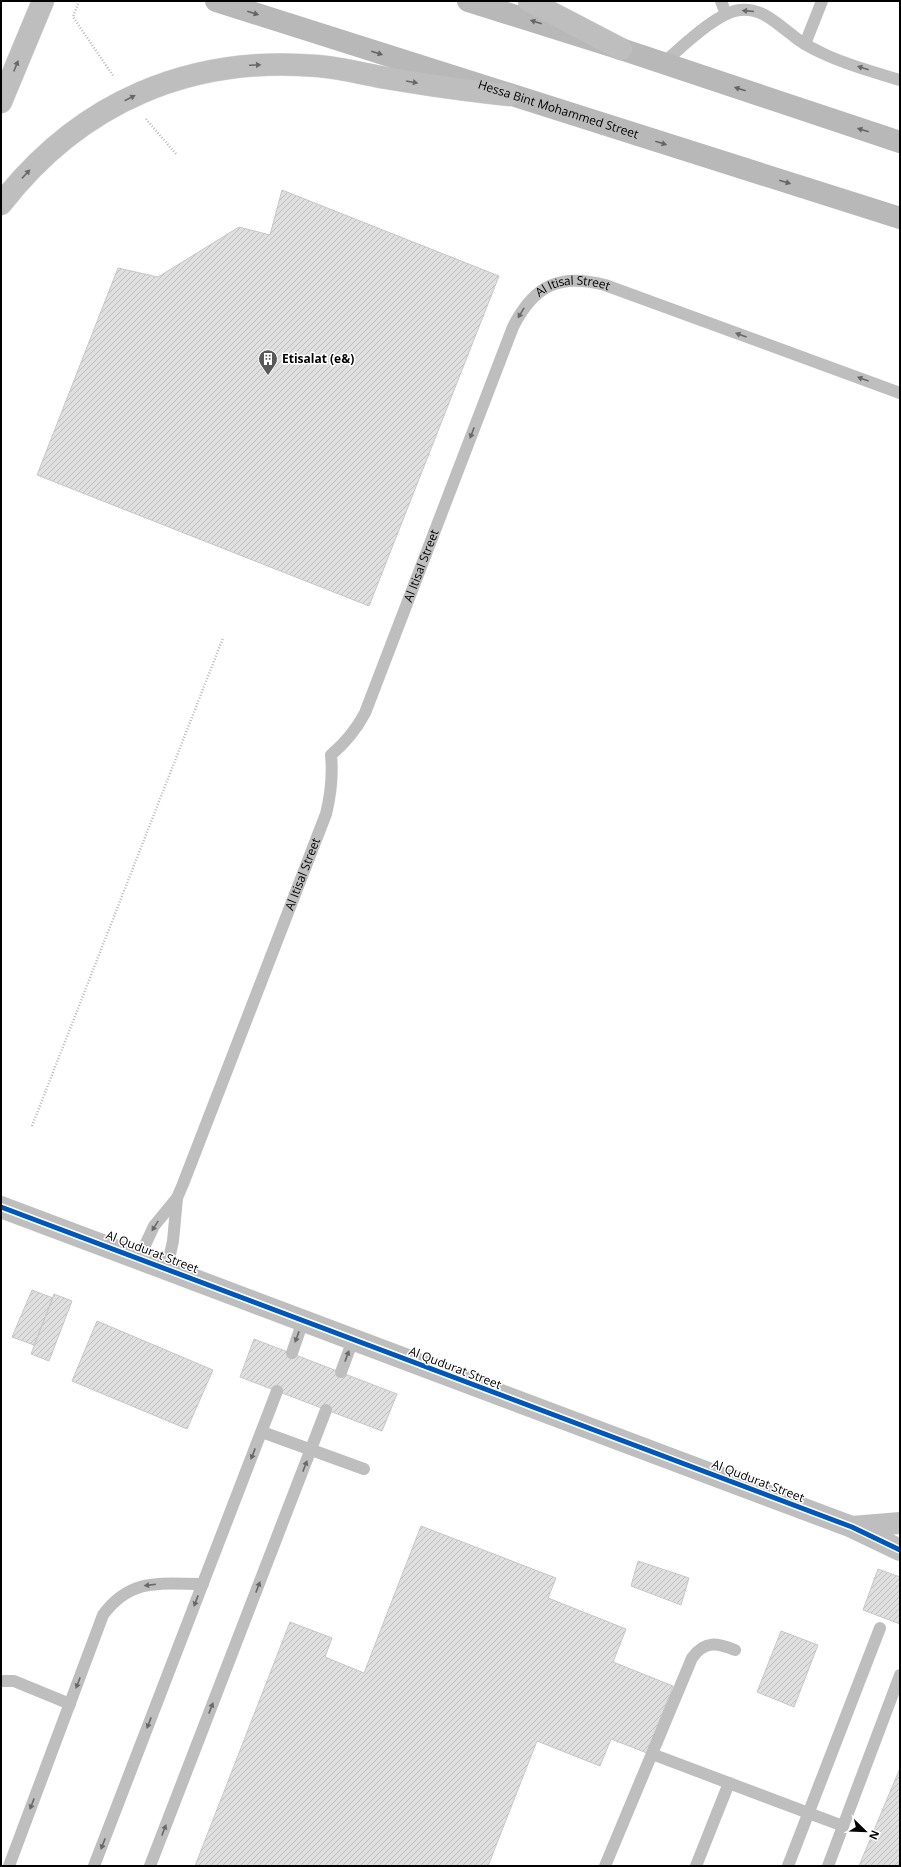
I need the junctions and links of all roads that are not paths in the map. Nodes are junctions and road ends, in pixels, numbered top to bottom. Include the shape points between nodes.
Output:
1 (43, 1) edge
2 (216, 1) edge
3 (468, 1) edge
4 (528, 1) edge
5 (721, 1) edge
6 (822, 1) edge
7 (726, 14) junction
8 (805, 44) junction
9 (621, 49) junction
10 (663, 63) junction
11 (900, 80) edge
12 (509, 95) junction
13 (1, 102) edge
14 (900, 142) edge
15 (1, 204) edge
16 (900, 218) edge
17 (900, 393) edge
18 (177, 1198) junction
19 (1, 1207) edge
20 (139, 1258) junction
21 (167, 1268) junction
22 (303, 1321) junction
23 (353, 1340) junction
24 (292, 1353) dead end
25 (341, 1372) dead end
26 (277, 1392) dead end
27 (326, 1410) dead end
28 (262, 1432) junction
29 (311, 1450) junction
30 (364, 1469) dead end
31 (900, 1523) edge
32 (852, 1527) junction
33 (900, 1550) edge
34 (203, 1584) junction
35 (880, 1628) dead end
36 (735, 1650) dead end
37 (900, 1676) edge
38 (1, 1681) edge
39 (70, 1704) junction
40 (652, 1754) junction
41 (729, 1784) junction
42 (809, 1813) junction
43 (843, 1826) junction
44 (9, 1866) edge
45 (94, 1866) edge
46 (150, 1866) edge
47 (604, 1866) edge
48 (696, 1866) edge
49 (788, 1866) edge
50 (828, 1866) edge

13 -> 1 street
2 -> 12 main road, Hessa Bint Mohammed Street
9 -> 3 main road
4 - 9 street
5 - 7 lane
6 - 8 lane
8 -> 7 lane via 765,14 739,10
7 - 10 lane
11 -> 8 lane via 841,62
9 - 10 main road
14 -> 10 main road
15 -> 12 street via 52,148 109,108 175,80 210,70 247,65 320,66 458,90
12 -> 16 main road, Hessa Bint Mohammed Street
17 -> 18 lane, Al Itisal Street via 605,285 586,280 568,280 550,286 534,296 522,310 513,327 365,713 353,733 331,756 332,792 326,814
18 -> 20 lane, Al Itisal Street via 154,1226
18 - 21 lane, Al Itisal Street via 173,1241
19 - 20 street, Al Qudurat Street
20 - 21 street, Al Qudurat Street
21 - 22 street, Al Qudurat Street
22 - 23 street, Al Qudurat Street
22 -> 24 lane
25 -> 23 lane
23 - 32 street, Al Qudurat Street
26 - 28 lane
27 - 29 lane
28 - 29 lane
28 -> 34 lane
29 - 30 lane
46 -> 29 lane
31 - 32 street, Al Qudurat Street
32 - 33 street, Al Qudurat Street
34 -> 39 lane via 153,1584 138,1587 124,1593 112,1603 103,1615
34 -> 45 lane
35 - 42 lane
36 - 40 lane via 720,1644 712,1644 704,1647 692,1658
37 - 43 lane
38 - 39 lane via 14,1681
39 -> 44 lane
40 - 41 lane
40 - 47 lane
41 - 42 lane
41 - 48 lane
42 - 43 lane
42 - 49 lane
43 - 50 lane

